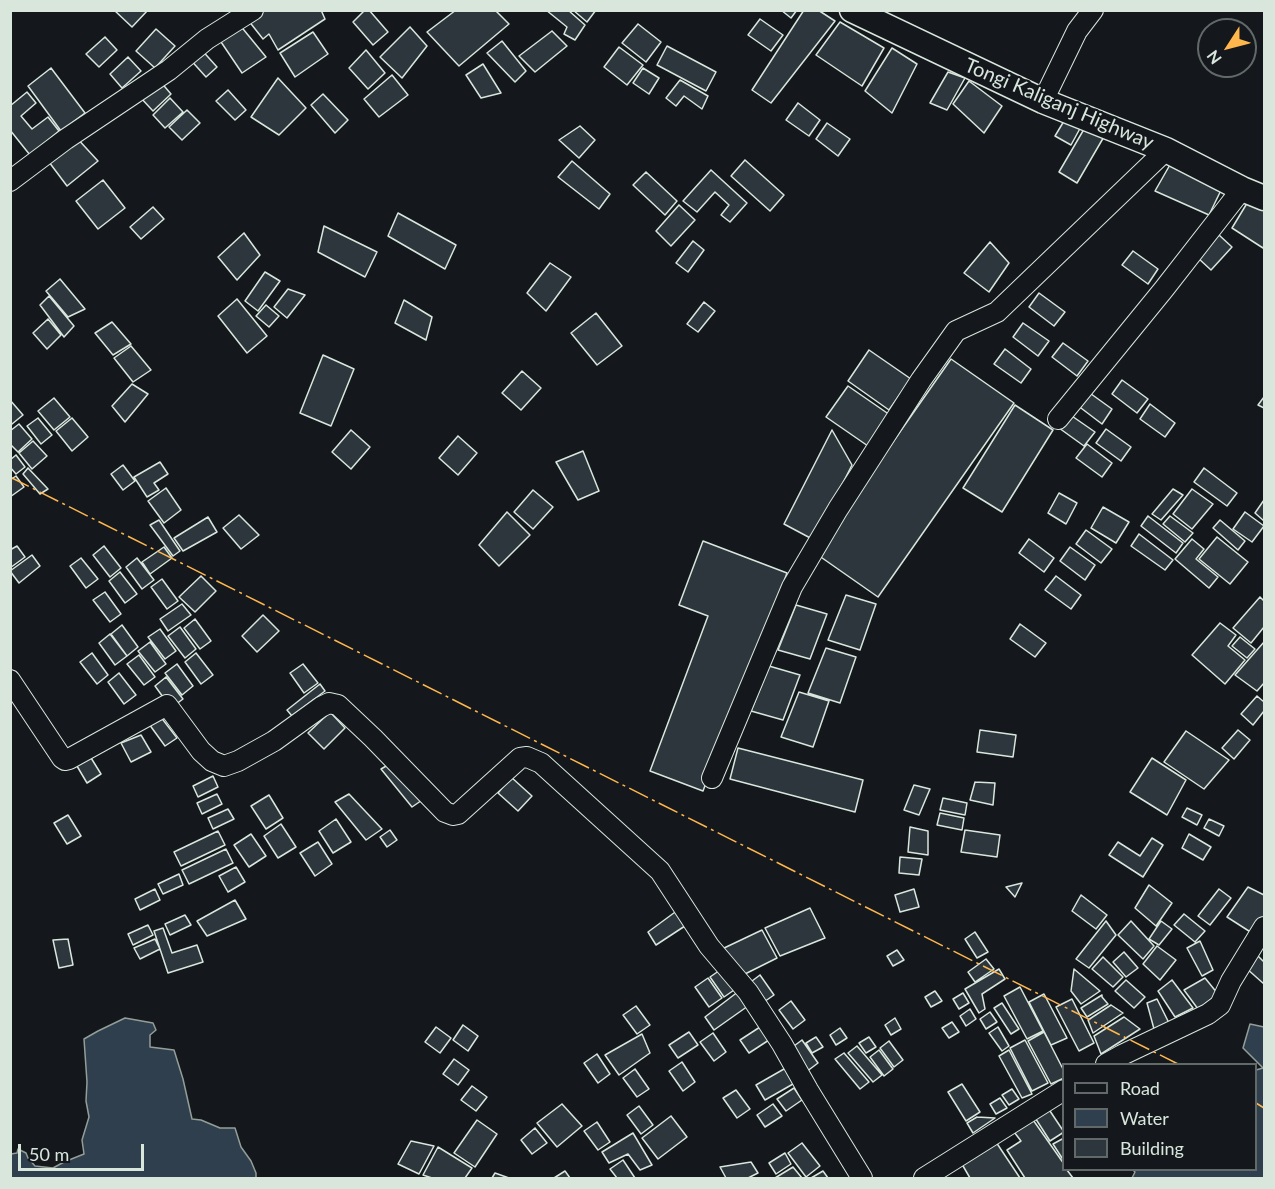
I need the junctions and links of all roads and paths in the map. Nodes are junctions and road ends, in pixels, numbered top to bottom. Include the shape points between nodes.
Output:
1 (254, 10) edge
2 (852, 10) edge
3 (1093, 10) edge
4 (1043, 101) junction
5 (1166, 150) junction
6 (10, 181) edge
7 (1242, 189) junction
8 (1264, 198) edge
9 (1058, 419) dead end
10 (10, 680) edge
11 (712, 778) dead end
12 (1264, 927) edge
13 (1109, 1063) edge
14 (1062, 1091) edge
15 (862, 1179) edge
16 (924, 1179) edge

1 - 6 street via 207,39
2 - 4 main road, Tongi Kaliganj Highway
3 - 4 street via 1077,31
4 - 5 main road, Tongi Kaliganj Highway
5 - 7 main road, Tongi Kaliganj Highway
5 - 11 street via 997,312 956,331 837,509 792,587
7 - 8 main road, Tongi Kaliganj Highway
7 - 9 street
10 - 15 street via 65,760 167,705 201,751 224,766 274,741 329,703 338,705 453,815 520,758 541,763 660,871 709,946 748,992
12 - 13 street via 1220,1005
14 - 16 street

